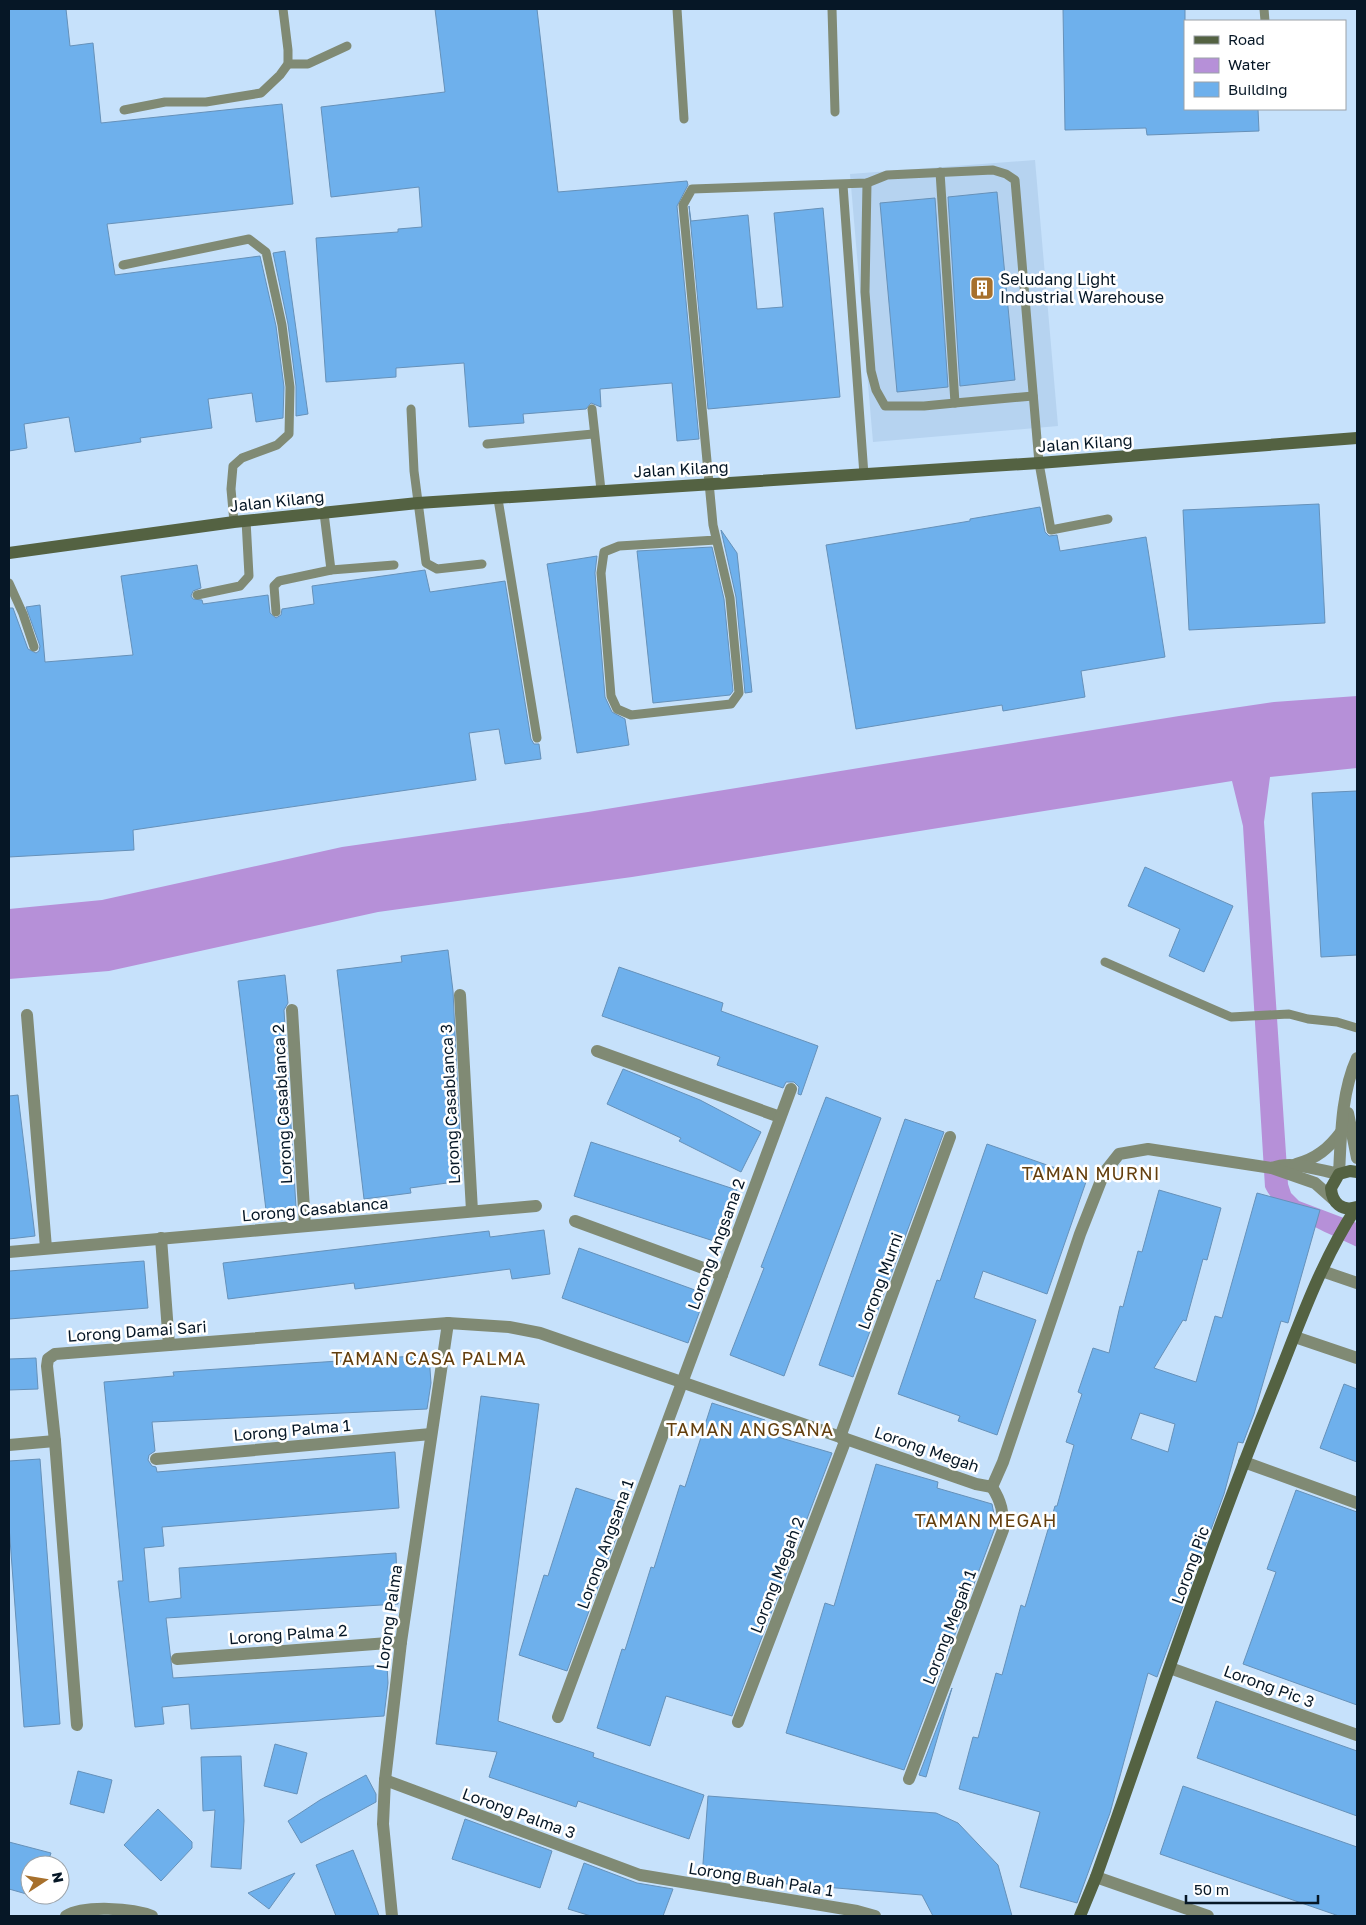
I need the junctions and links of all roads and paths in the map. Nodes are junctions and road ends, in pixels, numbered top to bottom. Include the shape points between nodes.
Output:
1 (283, 9) edge
2 (677, 9) edge
3 (832, 9) edge
4 (347, 46) dead end
5 (288, 64) junction
6 (124, 110) dead end
7 (834, 112) dead end
8 (684, 119) dead end
9 (940, 172) junction
10 (867, 184) junction
11 (843, 185) junction
12 (123, 265) dead end
13 (1033, 396) junction
14 (955, 403) junction
15 (411, 409) dead end
16 (592, 409) dead end
17 (593, 434) junction
18 (1357, 438) edge
19 (487, 444) dead end
20 (1039, 463) junction
21 (864, 475) junction
22 (710, 484) junction
23 (601, 490) junction
24 (498, 499) junction
25 (418, 503) junction
26 (324, 513) junction
27 (1108, 518) dead end
28 (240, 521) junction
29 (716, 540) junction
30 (9, 552) edge
31 (482, 564) dead end
32 (394, 565) dead end
33 (331, 570) junction
34 (9, 583) edge
35 (197, 594) dead end
36 (276, 612) dead end
37 (34, 647) dead end
38 (537, 738) dead end
39 (1105, 962) dead end
40 (460, 995) dead end
41 (292, 1010) dead end
42 (27, 1015) dead end
43 (1357, 1028) edge
44 (597, 1051) dead end
45 (1357, 1058) edge
46 (791, 1089) dead end
47 (1345, 1104) junction
48 (780, 1117) junction
49 (1341, 1132) junction
50 (950, 1137) dead end
51 (1357, 1158) edge
52 (1291, 1170) junction
53 (1357, 1172) edge
54 (1339, 1174) junction
55 (1335, 1202) junction
56 (536, 1206) dead end
57 (1356, 1208) edge
58 (472, 1211) junction
59 (575, 1221) dead end
60 (305, 1226) junction
61 (1342, 1229) junction
62 (161, 1238) junction
63 (46, 1248) junction
64 (9, 1252) edge
65 (1322, 1271) junction
66 (722, 1275) junction
67 (1357, 1284) edge
68 (448, 1323) junction
69 (1294, 1337) junction
70 (169, 1345) junction
71 (1357, 1358) edge
72 (682, 1382) junction
73 (431, 1434) junction
74 (843, 1438) junction
75 (56, 1441) junction
76 (9, 1445) edge
77 (156, 1459) dead end
78 (1244, 1462) junction
79 (992, 1487) junction
80 (1357, 1503) edge
81 (401, 1642) junction
82 (177, 1659) dead end
83 (1170, 1668) junction
84 (558, 1717) dead end
85 (738, 1722) dead end
86 (76, 1725) dead end
87 (1357, 1735) edge
88 (910, 1779) dead end
89 (386, 1780) junction
90 (640, 1875) joint
91 (1096, 1877) junction
92 (66, 1916) edge
93 (152, 1916) edge
94 (392, 1916) edge
95 (875, 1916) edge
96 (1080, 1916) edge
97 (1208, 1916) edge

1 - 5 lane
2 - 8 lane
3 - 7 lane
4 - 5 lane via 308,64
5 - 6 lane via 261,93 206,102 165,102
9 - 10 lane via 887,174
9 - 13 lane via 993,170 1015,180
9 - 14 lane
10 - 11 lane
10 - 14 lane via 865,292 871,371 876,390 885,406
11 - 21 lane
11 - 22 lane via 692,189 683,205
12 - 28 lane via 249,238 266,252 282,325 290,387 289,434 277,445 242,458 233,466 231,489
13 - 14 lane
13 - 20 lane
15 - 25 lane
16 - 17 lane
17 - 19 lane
17 - 23 lane
18 - 20 street, Jalan Kilang
20 - 21 street, Jalan Kilang
20 - 27 lane via 1050,530
21 - 22 street, Jalan Kilang
22 - 23 street, Jalan Kilang
22 - 29 lane
23 - 24 street, Jalan Kilang
24 - 25 street, Jalan Kilang
24 - 38 lane
25 - 26 street, Jalan Kilang
25 - 31 lane via 426,563 437,569
26 - 28 street, Jalan Kilang
26 - 33 lane
28 - 30 street, Jalan Kilang
28 - 35 lane via 249,576 240,586
29 - 29 lane via 619,546 604,552 601,573 611,696 617,710 631,716 730,704 739,693 731,606
32 - 33 lane
33 - 36 lane via 279,580 274,586
34 - 37 lane
39 - 43 lane via 1232,1017 1289,1014
40 - 58 street, Lorong Casablanca 3
41 - 60 street, Lorong Casablanca 2
42 - 63 street
44 - 48 street
45 - 47 street
46 - 48 street, Lorong Angsana 2
47 - 49 street
47 - 51 street
48 - 66 street, Lorong Angsana 2
49 - 52 street via 1323,1152
49 - 54 street
50 - 74 street, Lorong Murni
52 - 54 street, Lorong Megah
52 - 55 street, Lorong Megah via 1315,1183
52 - 79 street, Lorong Megah via 1281,1164 1272,1168 1148,1149 1119,1154 1104,1173 1080,1234
53 - 54 street
54 - 55 street via 1332,1183
55 - 57 street via 1349,1209
55 - 61 street
56 - 58 street, Lorong Casablanca
57 - 61 street, Lorong Pic
58 - 60 street, Lorong Casablanca
59 - 66 street
60 - 62 street, Lorong Casablanca
61 - 65 street, Lorong Pic
62 - 63 street, Lorong Casablanca
62 - 70 street
63 - 64 street, Lorong Casablanca
65 - 67 street
65 - 69 street, Lorong Pic
66 - 72 street, Lorong Angsana 2
68 - 70 street, Lorong Damai Sari
68 - 72 street, Lorong Megah via 509,1327 540,1333
68 - 73 street, Lorong Palma
69 - 71 street
69 - 78 street, Lorong Pic
70 - 75 street, Lorong Damai Sari via 55,1354 48,1359
72 - 74 street, Lorong Megah
72 - 84 street, Lorong Angsana 1
73 - 77 street, Lorong Palma 1
73 - 81 street, Lorong Palma
74 - 79 street, Lorong Megah
74 - 85 street, Lorong Megah 2
75 - 76 street
75 - 86 street, Lorong Damai Sari
78 - 80 street
78 - 83 street, Lorong Pic
79 - 88 street, Lorong Megah 1 via 1000,1500 1003,1530
81 - 82 street, Lorong Palma 2
81 - 89 street, Lorong Palma
83 - 87 street, Lorong Pic 3
83 - 91 street, Lorong Pic
89 - 90 street, Lorong Palma 3
89 - 94 street, Lorong Palma via 383,1824
90 - 95 street, Lorong Buah Pala 1
91 - 96 street, Lorong Pic
91 - 97 street
92 - 93 street via 77,1910 138,1910

